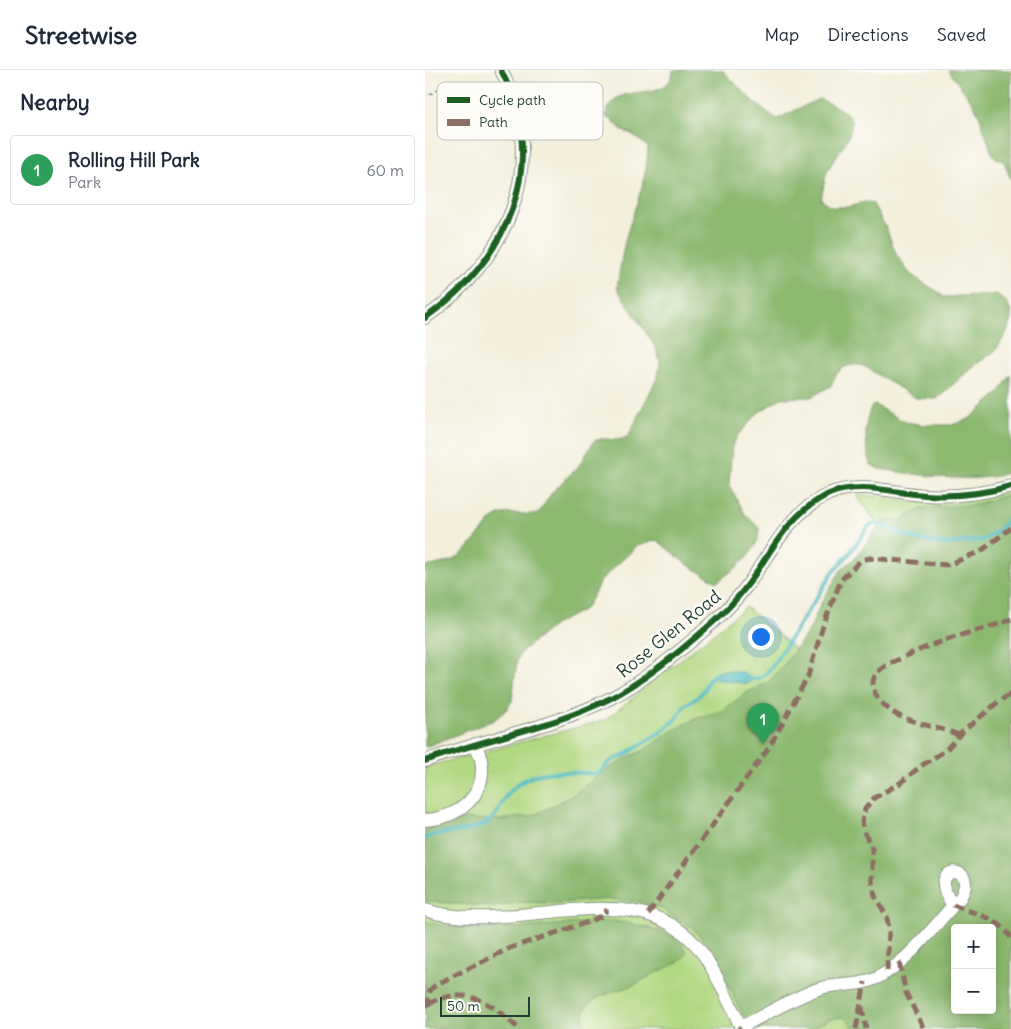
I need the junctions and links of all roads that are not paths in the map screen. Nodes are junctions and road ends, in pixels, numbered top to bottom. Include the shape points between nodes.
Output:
1 (501, 70) edge
2 (506, 82) edge
3 (521, 140) edge
4 (425, 318) edge
5 (1011, 486) edge
6 (475, 744) junction
7 (425, 761) edge
8 (425, 820) edge
9 (953, 905) dead end
10 (425, 910) edge
11 (742, 1028) edge

1 - 2 street
3 - 4 street via 521,166 515,199 501,234 473,276
5 - 6 street, Rose Glen Road via 961,496 872,488 841,490 828,495 791,522 749,583 711,624 652,671 585,710
6 - 7 street, Rose Glen Road
6 - 8 street via 481,770 474,796 453,814
9 - 11 street via 903,959 876,978 853,985 820,988
10 - 11 street via 471,917 584,909 648,914 672,925 695,944

